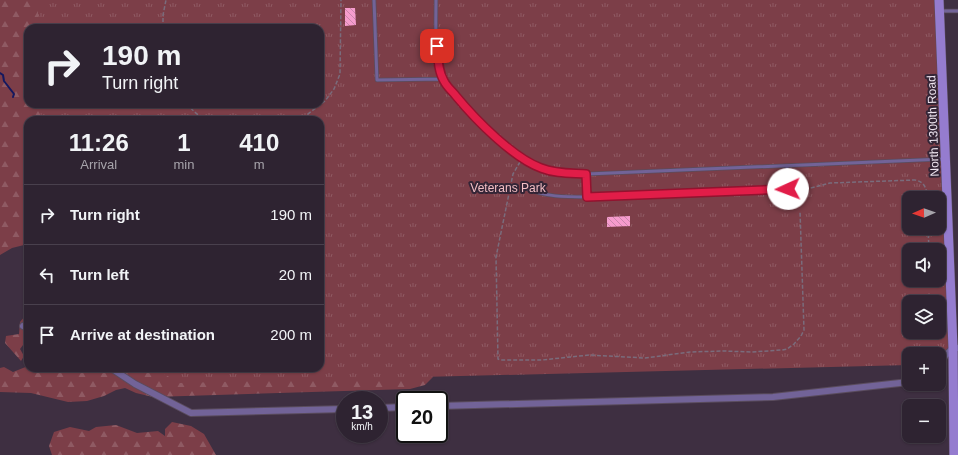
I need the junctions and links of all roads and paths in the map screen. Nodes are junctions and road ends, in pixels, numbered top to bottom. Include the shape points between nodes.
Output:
1 (166, 0) edge
2 (341, 0) edge
3 (374, 0) edge
4 (436, 0) edge
5 (940, 0) edge
6 (940, 11) junction
7 (958, 11) edge
8 (163, 24) edge
9 (443, 78) junction
10 (324, 102) edge
11 (190, 108) edge
12 (317, 108) edge
13 (201, 116) edge
14 (305, 116) edge
15 (522, 158) junction
16 (946, 159) junction
17 (787, 166) junction
18 (586, 174) junction
19 (524, 188) dead end
20 (793, 190) dead end
21 (927, 191) edge
22 (587, 197) junction
23 (800, 211) dead end
24 (956, 348) edge
25 (946, 356) edge
26 (117, 372) edge
27 (902, 383) edge
28 (448, 406) edge
29 (336, 409) edge
30 (954, 455) edge

1 - 8 path
2 - 10 path via 340,74 334,89
3 - 9 lane via 377,80
4 - 9 lane via 438,61
5 - 6 main road, North 1300th Road
6 - 7 lane
6 - 16 main road, North 1300th Road
9 - 15 lane via 466,108
11 - 13 path
12 - 14 path
15 - 18 lane via 558,173
15 - 23 path via 513,174 496,257 498,359 501,360 542,360 589,355 645,358 690,352 787,349 804,330
16 - 17 lane
16 - 24 main road, North 1300th Road
17 - 18 lane
17 - 22 lane via 788,189
18 - 22 lane
19 - 22 lane via 549,195
20 - 21 path via 830,183 915,180 924,184
24 - 25 street
24 - 30 main road, North 1300th Road
26 - 29 street via 191,413
27 - 28 street via 773,397

